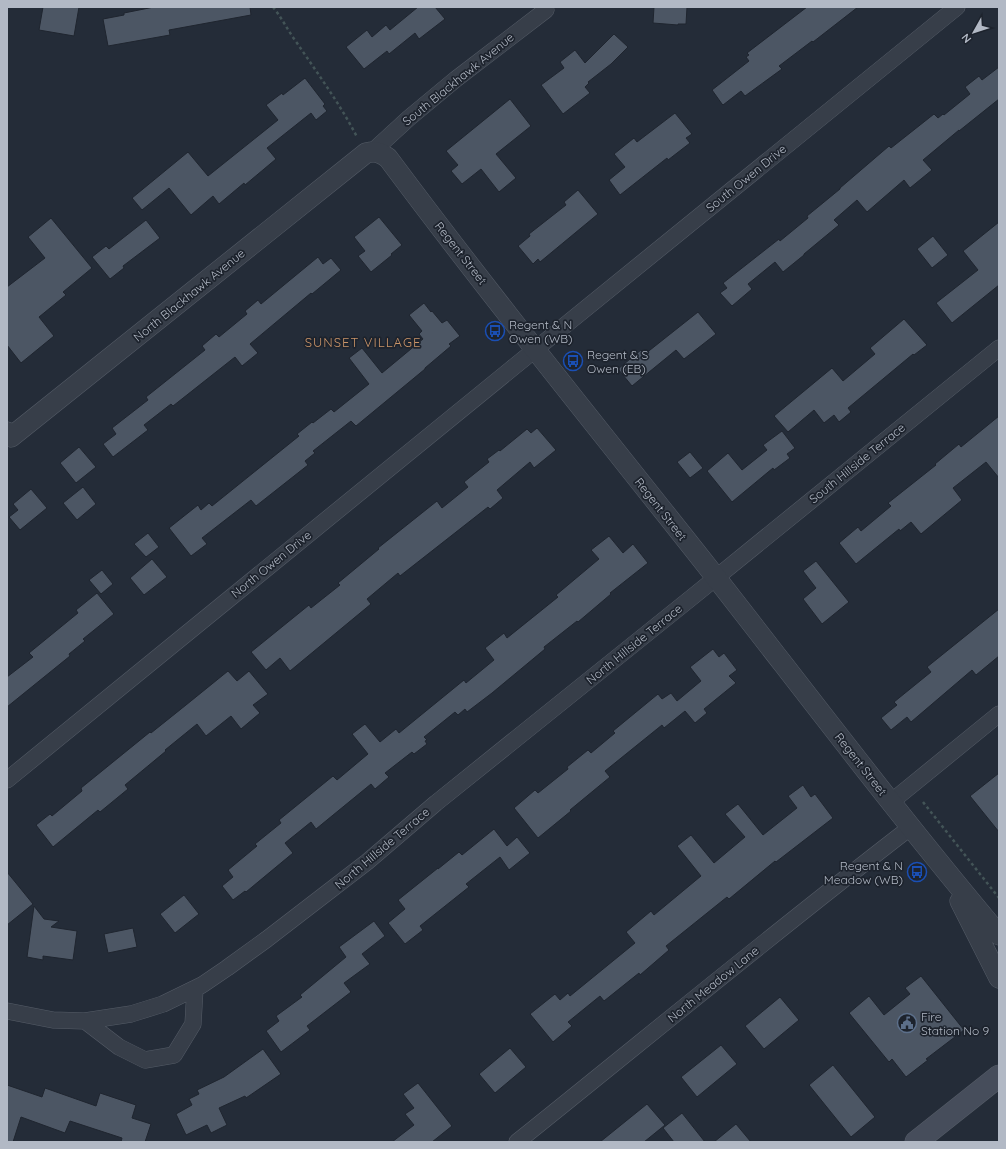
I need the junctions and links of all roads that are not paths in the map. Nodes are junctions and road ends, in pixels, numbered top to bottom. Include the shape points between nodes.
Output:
1 (957, 7) edge
2 (546, 10) dead end
3 (369, 152) junction
4 (999, 348) edge
5 (535, 349) junction
6 (8, 437) edge
7 (716, 578) junction
8 (999, 714) edge
9 (7, 780) edge
10 (891, 802) junction
11 (911, 827) junction
12 (946, 872) junction
13 (999, 935) edge
14 (999, 978) edge
15 (195, 989) junction
16 (7, 1011) edge
17 (85, 1021) junction
18 (999, 1076) edge
19 (517, 1142) edge
20 (916, 1142) edge

1 - 5 street, South Owen Drive
2 - 3 street, South Blackhawk Avenue via 456,79
3 - 5 street, Regent Street via 380,152 388,158
3 - 6 street, North Blackhawk Avenue
4 - 7 street, South Hillside Terrace
5 - 7 street, Regent Street
5 - 9 street, North Owen Drive
7 - 10 street, Regent Street
7 - 15 street, North Hillside Terrace via 366,862 267,940
8 - 10 street
10 - 11 street, Regent Street
11 - 12 street, Regent Street
11 - 19 street, North Meadow Lane via 726,972
12 - 13 street, Regent Street
12 - 14 street, Regent Street
15 - 17 street, North Hillside Terrace via 163,1004 131,1014
15 - 17 street via 193,1024 174,1055 145,1060 119,1047
16 - 17 street, North Hillside Terrace via 53,1020
18 - 20 main road

